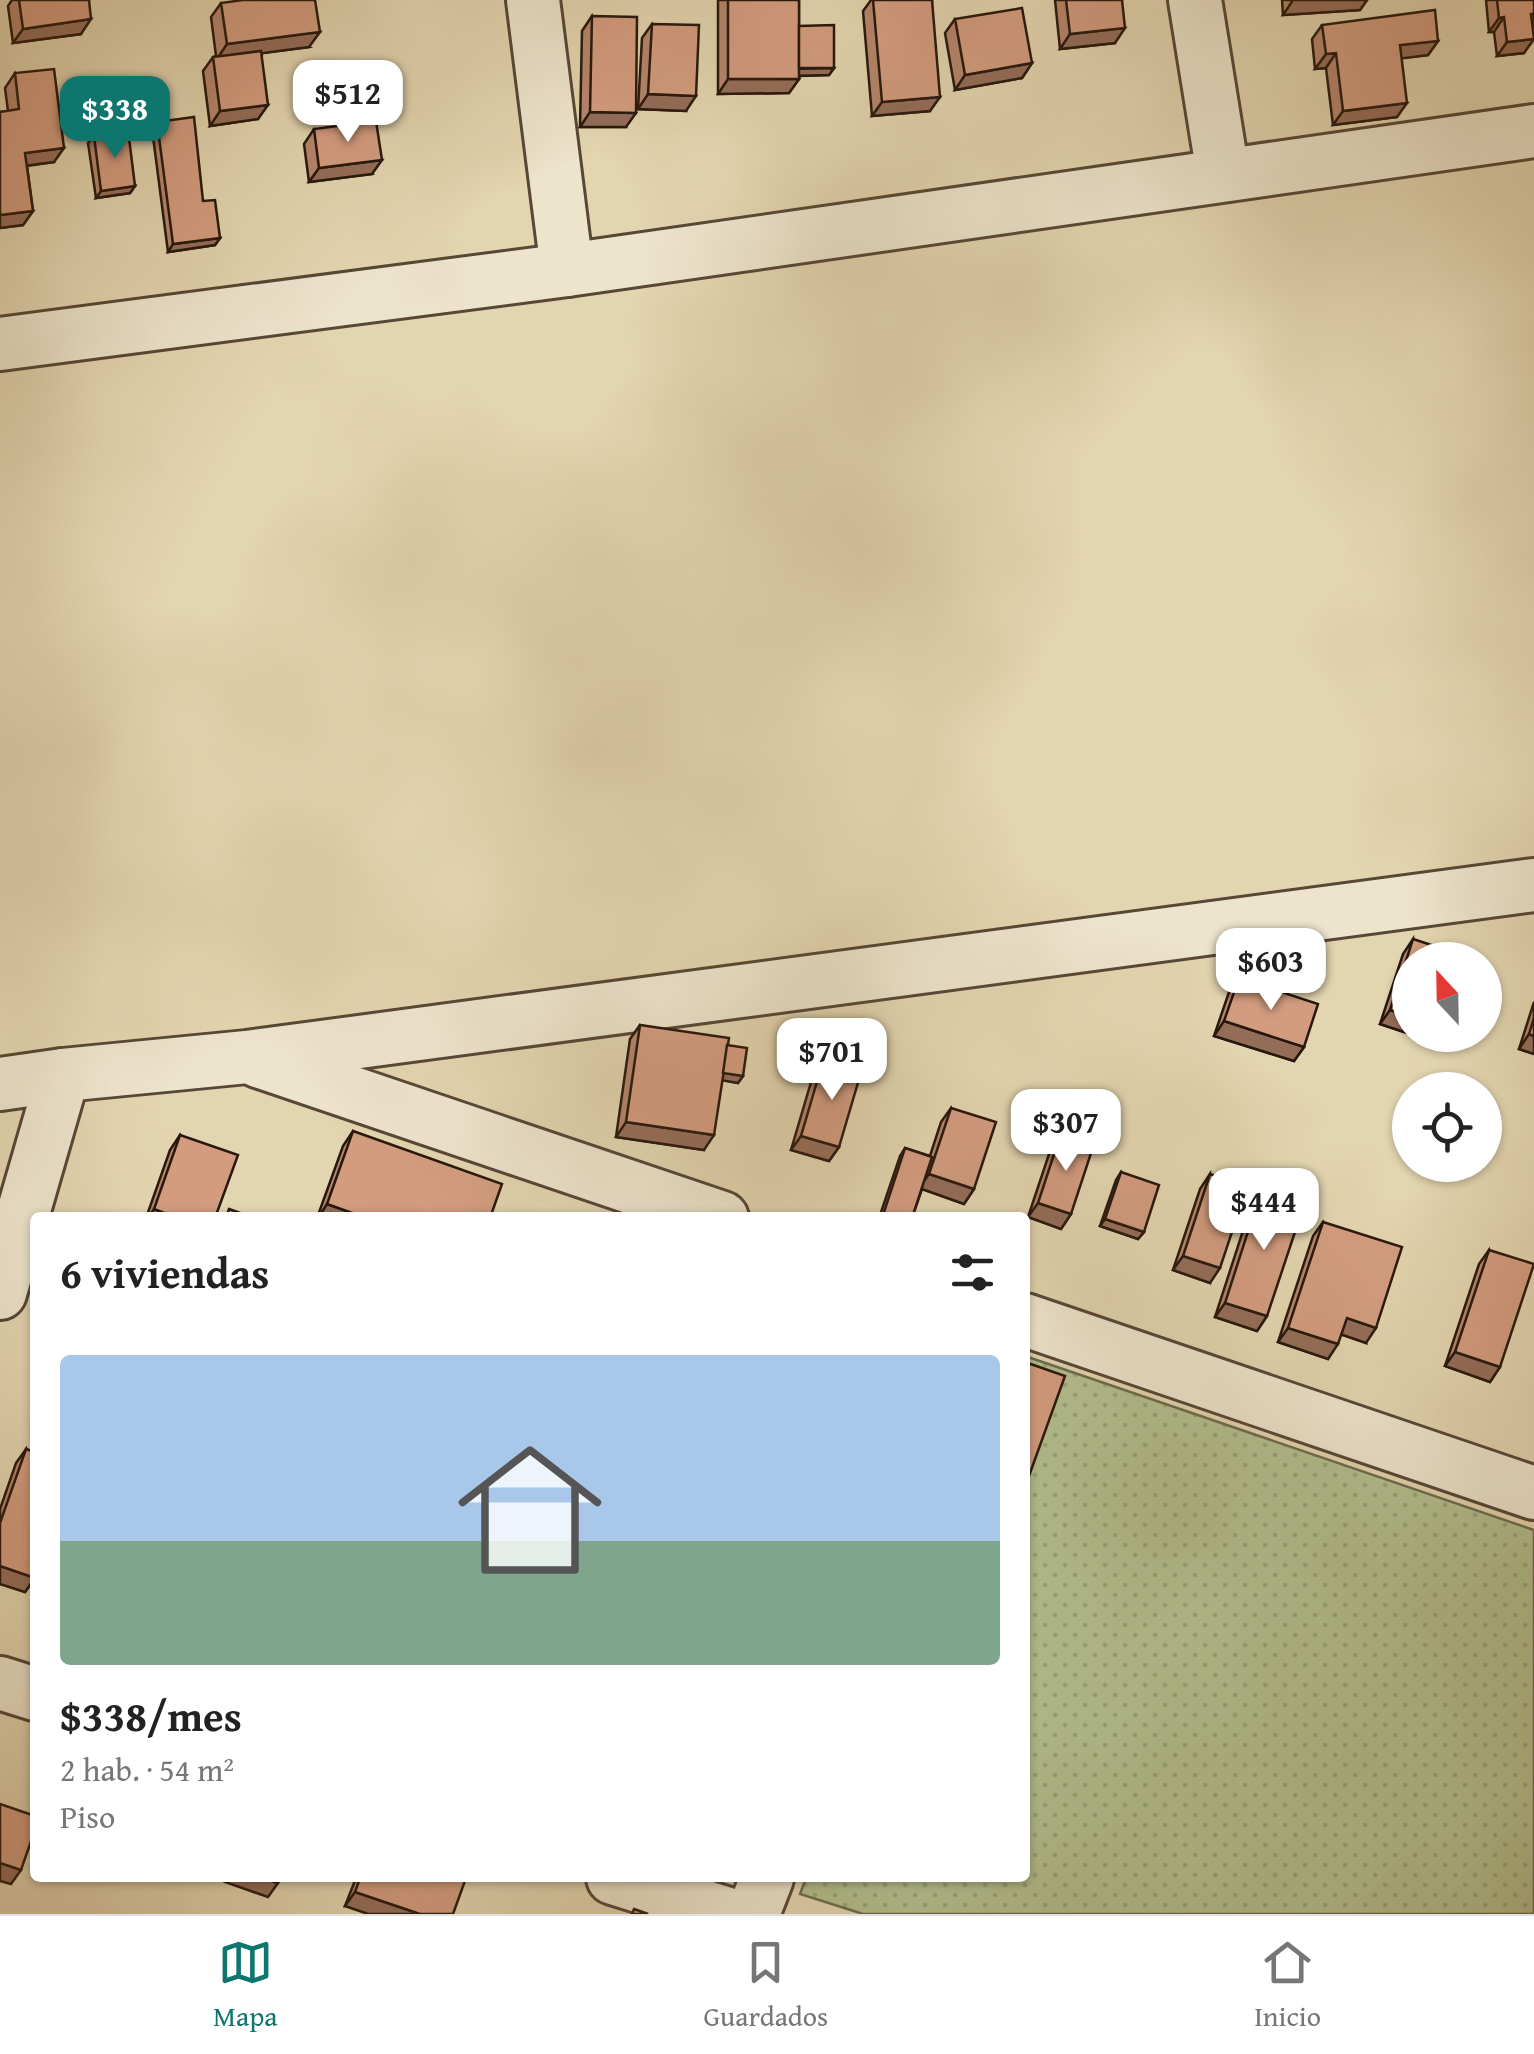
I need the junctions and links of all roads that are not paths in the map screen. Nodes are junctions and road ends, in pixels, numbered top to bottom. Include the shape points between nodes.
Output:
1 (533, 0) edge
2 (1195, 0) edge
3 (1534, 130) edge
4 (1223, 174) junction
5 (566, 270) junction
6 (0, 344) edge
7 (1534, 886) edge
8 (247, 1057) junction
9 (63, 1075) junction
10 (0, 1084) edge
11 (704, 1212) edge
12 (0, 1293) edge
13 (1030, 1322) edge
14 (1534, 1493) edge
15 (0, 1683) edge
16 (30, 1692) edge
17 (626, 1882) edge
18 (765, 1882) edge
19 (728, 1914) edge
20 (753, 1914) edge

1 - 5 street
2 - 4 street
3 - 4 street
4 - 5 street
5 - 6 street
7 - 8 street
8 - 9 street
8 - 11 street
9 - 10 street
9 - 12 street
13 - 14 street
15 - 16 street
17 - 19 street
18 - 20 street

